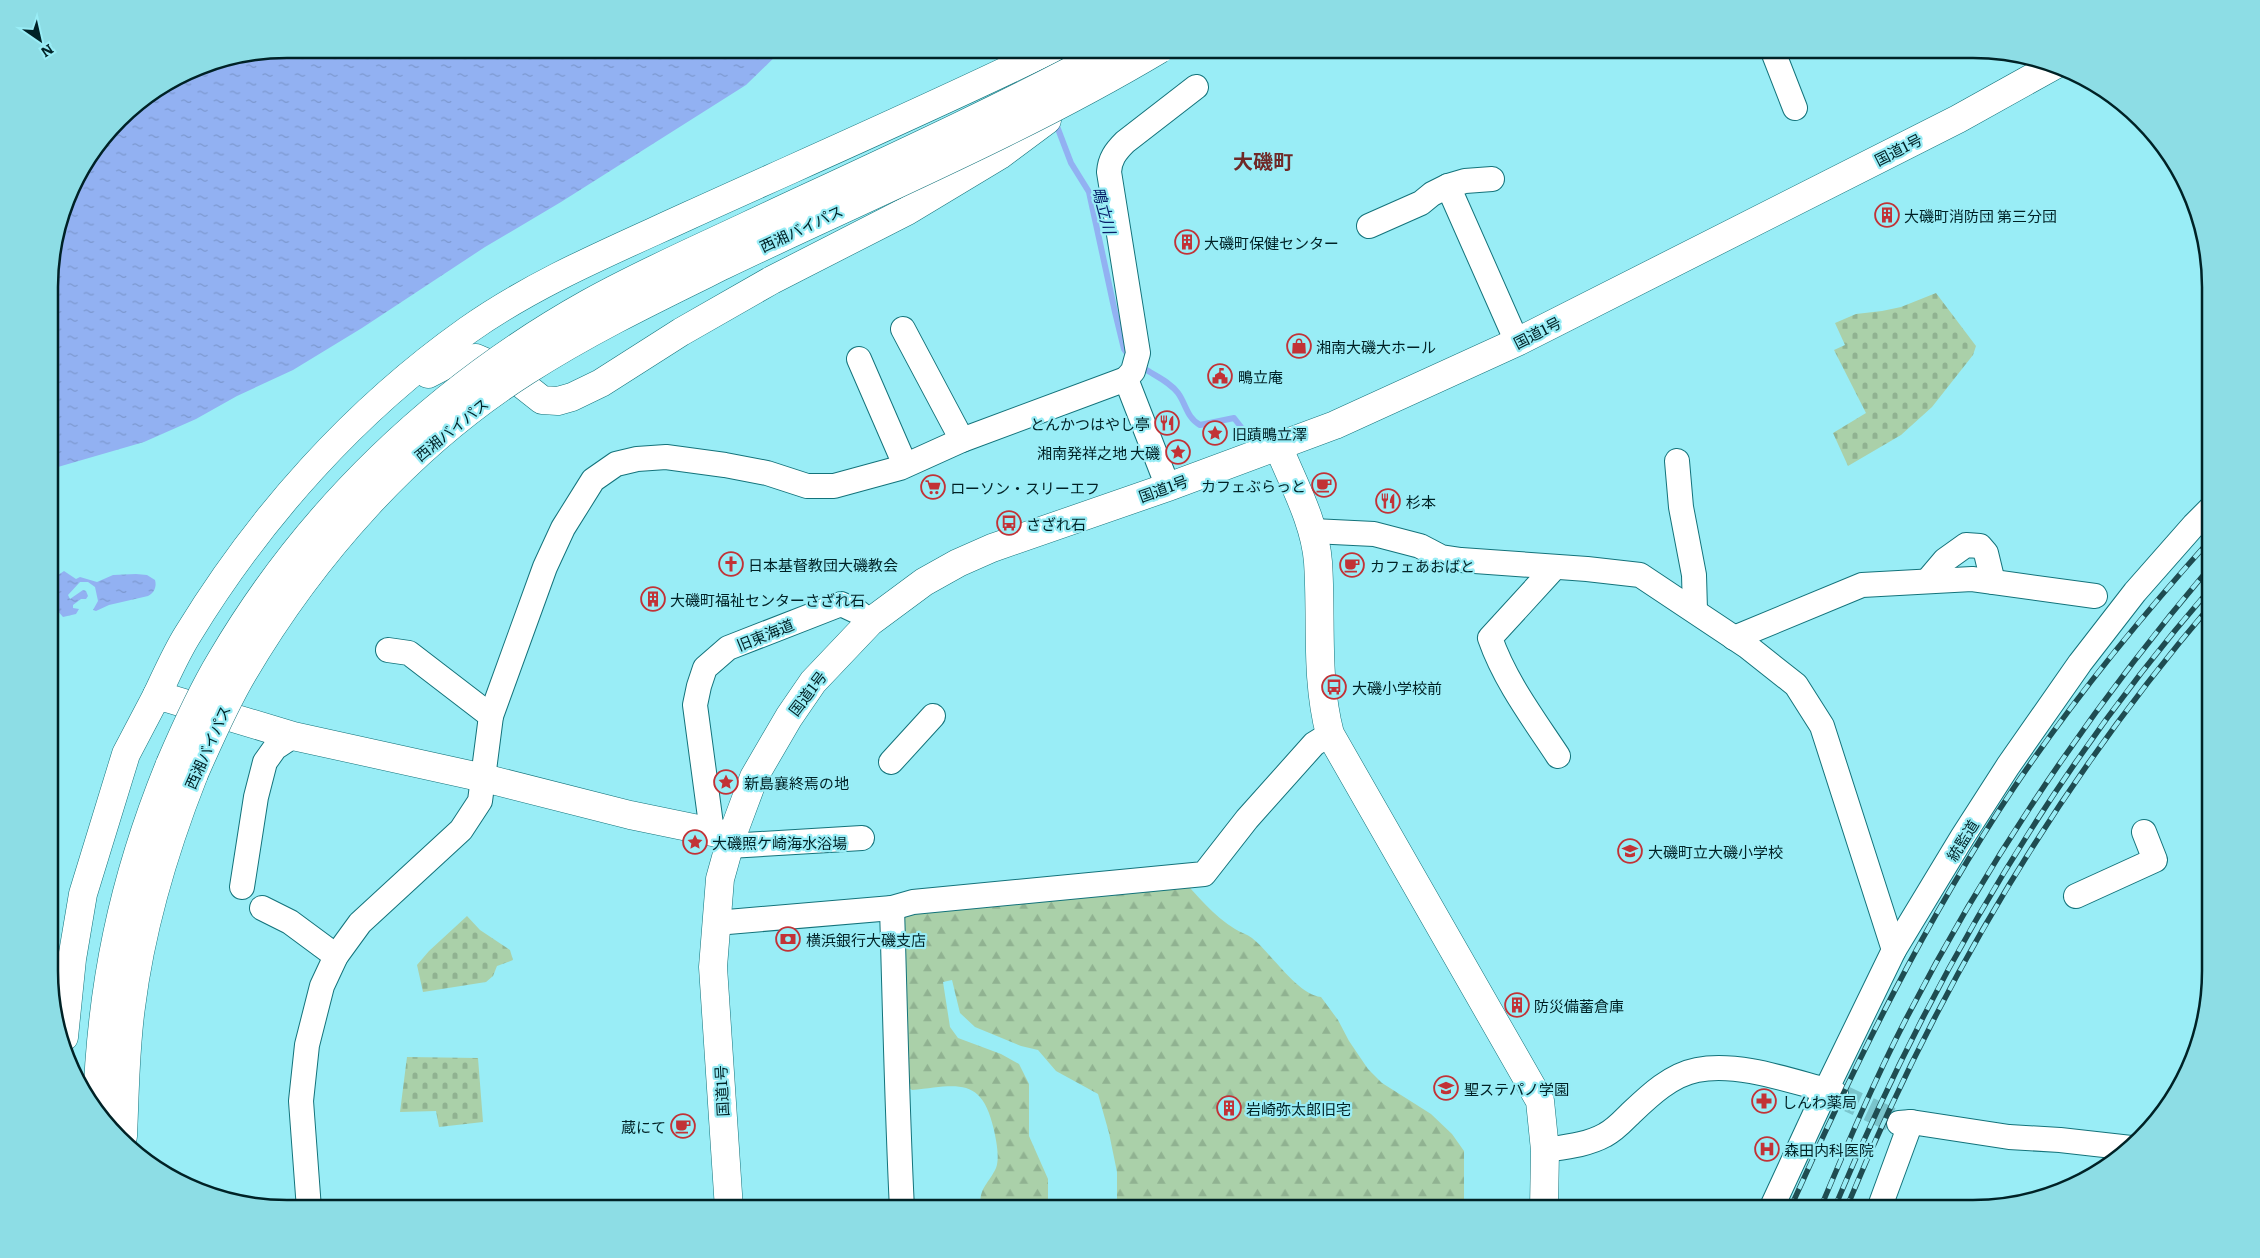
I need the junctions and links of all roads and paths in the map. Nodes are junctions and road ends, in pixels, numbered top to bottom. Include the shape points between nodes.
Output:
1 (1033, 58) edge
2 (1095, 58) edge
3 (1144, 58) edge
4 (1776, 58) edge
5 (2046, 70) edge
6 (1196, 87) dead end
7 (1082, 93) junction
8 (1795, 108) dead end
9 (1492, 179) dead end
10 (1448, 186) junction
11 (1369, 226) dead end
12 (903, 328) dead end
13 (1518, 342) junction
14 (860, 359) dead end
15 (1126, 379) junction
16 (348, 432) junction
17 (962, 440) junction
18 (1278, 446) junction
19 (1677, 461) dead end
20 (905, 465) junction
21 (1168, 487) junction
22 (2202, 517) edge
23 (1312, 532) junction
24 (1555, 567) junction
25 (1694, 575) junction
26 (1928, 580) junction
27 (1993, 582) junction
28 (1667, 593) junction
29 (2095, 596) dead end
30 (1695, 610) junction
31 (870, 622) junction
32 (1734, 638) junction
33 (388, 650) dead end
34 (156, 694) junction
35 (491, 716) junction
36 (933, 716) dead end
37 (1330, 734) junction
38 (293, 736) junction
39 (1558, 756) dead end
40 (892, 762) dead end
41 (484, 778) junction
42 (2144, 832) dead end
43 (724, 838) junction
44 (862, 838) dead end
45 (242, 887) dead end
46 (2076, 896) dead end
47 (262, 908) dead end
48 (892, 908) junction
49 (716, 923) junction
50 (1894, 950) junction
51 (336, 956) junction
52 (65, 1030) edge
53 (1831, 1092) junction
54 (97, 1101) edge
55 (123, 1133) edge
56 (2121, 1147) edge
57 (1546, 1150) junction
58 (308, 1200) edge
59 (728, 1200) edge
60 (902, 1200) edge
61 (1544, 1200) edge
62 (1776, 1200) edge
63 (1882, 1200) edge

1 - 16 main road via 523,295 469,329 420,366
2 - 54 main road, 西湘バイパス, bridge via 1013,101 589,303 510,352 459,389 364,472 302,543 246,620 191,716 170,764 150,812 120,914 104,1004
3 - 7 main road, 西湘バイパス, bridge
4 - 8 street
5 - 13 main road, 国道1号
6 - 15 street via 1125,142 1110,162 1138,353 1133,372
7 - 16 main road, bridge via 1000,155 907,211 772,280 601,383 572,397 558,401 542,400 504,370 476,358 456,360 434,369
7 - 55 main road, 西湘バイパス, bridge via 602,325 494,393 438,437 383,489 323,558 267,634 233,692 194,774 159,871 137,967 130,1009
9 - 10 street
10 - 11 street via 1421,203
10 - 13 street
12 - 17 street
13 - 18 main road, 国道1号 via 1335,425
14 - 20 street
15 - 17 street
15 - 21 street
16 - 34 main road via 266,520 186,635
17 - 20 street
18 - 21 main road, 国道1号
18 - 23 main road
19 - 25 street via 1681,507
20 - 35 street via 834,486 807,486 767,473 678,458 615,463 593,480 563,528 545,567
21 - 31 main road, 国道1号 via 1024,536 958,563 924,582
22 - 50 street, 統監道 via 2135,592 2080,663 2008,766
23 - 24 street via 1374,534 1420,546 1441,557
23 - 37 main road via 1318,562 1319,667
24 - 28 street via 1640,575
24 - 39 street via 1490,638 1519,698
25 - 28 street
25 - 30 street
26 - 27 street
26 - 27 street via 1945,560 1966,545 1980,546 1986,553
26 - 32 street via 1862,585
27 - 29 street
28 - 30 street
30 - 32 street
31 - 43 main road, 国道1号 via 814,682 789,717
31 - 43 street, 旧東海道 via 840,604 728,648 705,668 695,705
32 - 50 street via 1796,685 1822,726
33 - 35 street via 409,654
34 - 38 main road
34 - 52 main road via 126,754 83,894
35 - 41 street
36 - 40 street
37 - 48 street via 1314,744 1247,819 1204,874 913,902
37 - 57 main road via 1526,1074 1540,1101
38 - 41 main road
38 - 45 street via 276,748 265,762 256,797
41 - 43 main road
41 - 51 street via 480,801 461,830 370,912
42 - 46 street via 2155,860
43 - 44 street
43 - 49 main road, 国道1号
47 - 51 street via 290,922
48 - 49 street
48 - 60 street
49 - 59 main road, 国道1号 via 713,967
50 - 53 street, 統監道
51 - 58 street via 322,986 304,1069 301,1101
53 - 57 street via 1751,1072 1698,1070 1675,1077 1649,1095 1605,1135 1574,1146
53 - 62 street, 統監道
56 - 63 street via 2009,1137 1905,1122
57 - 61 main road

